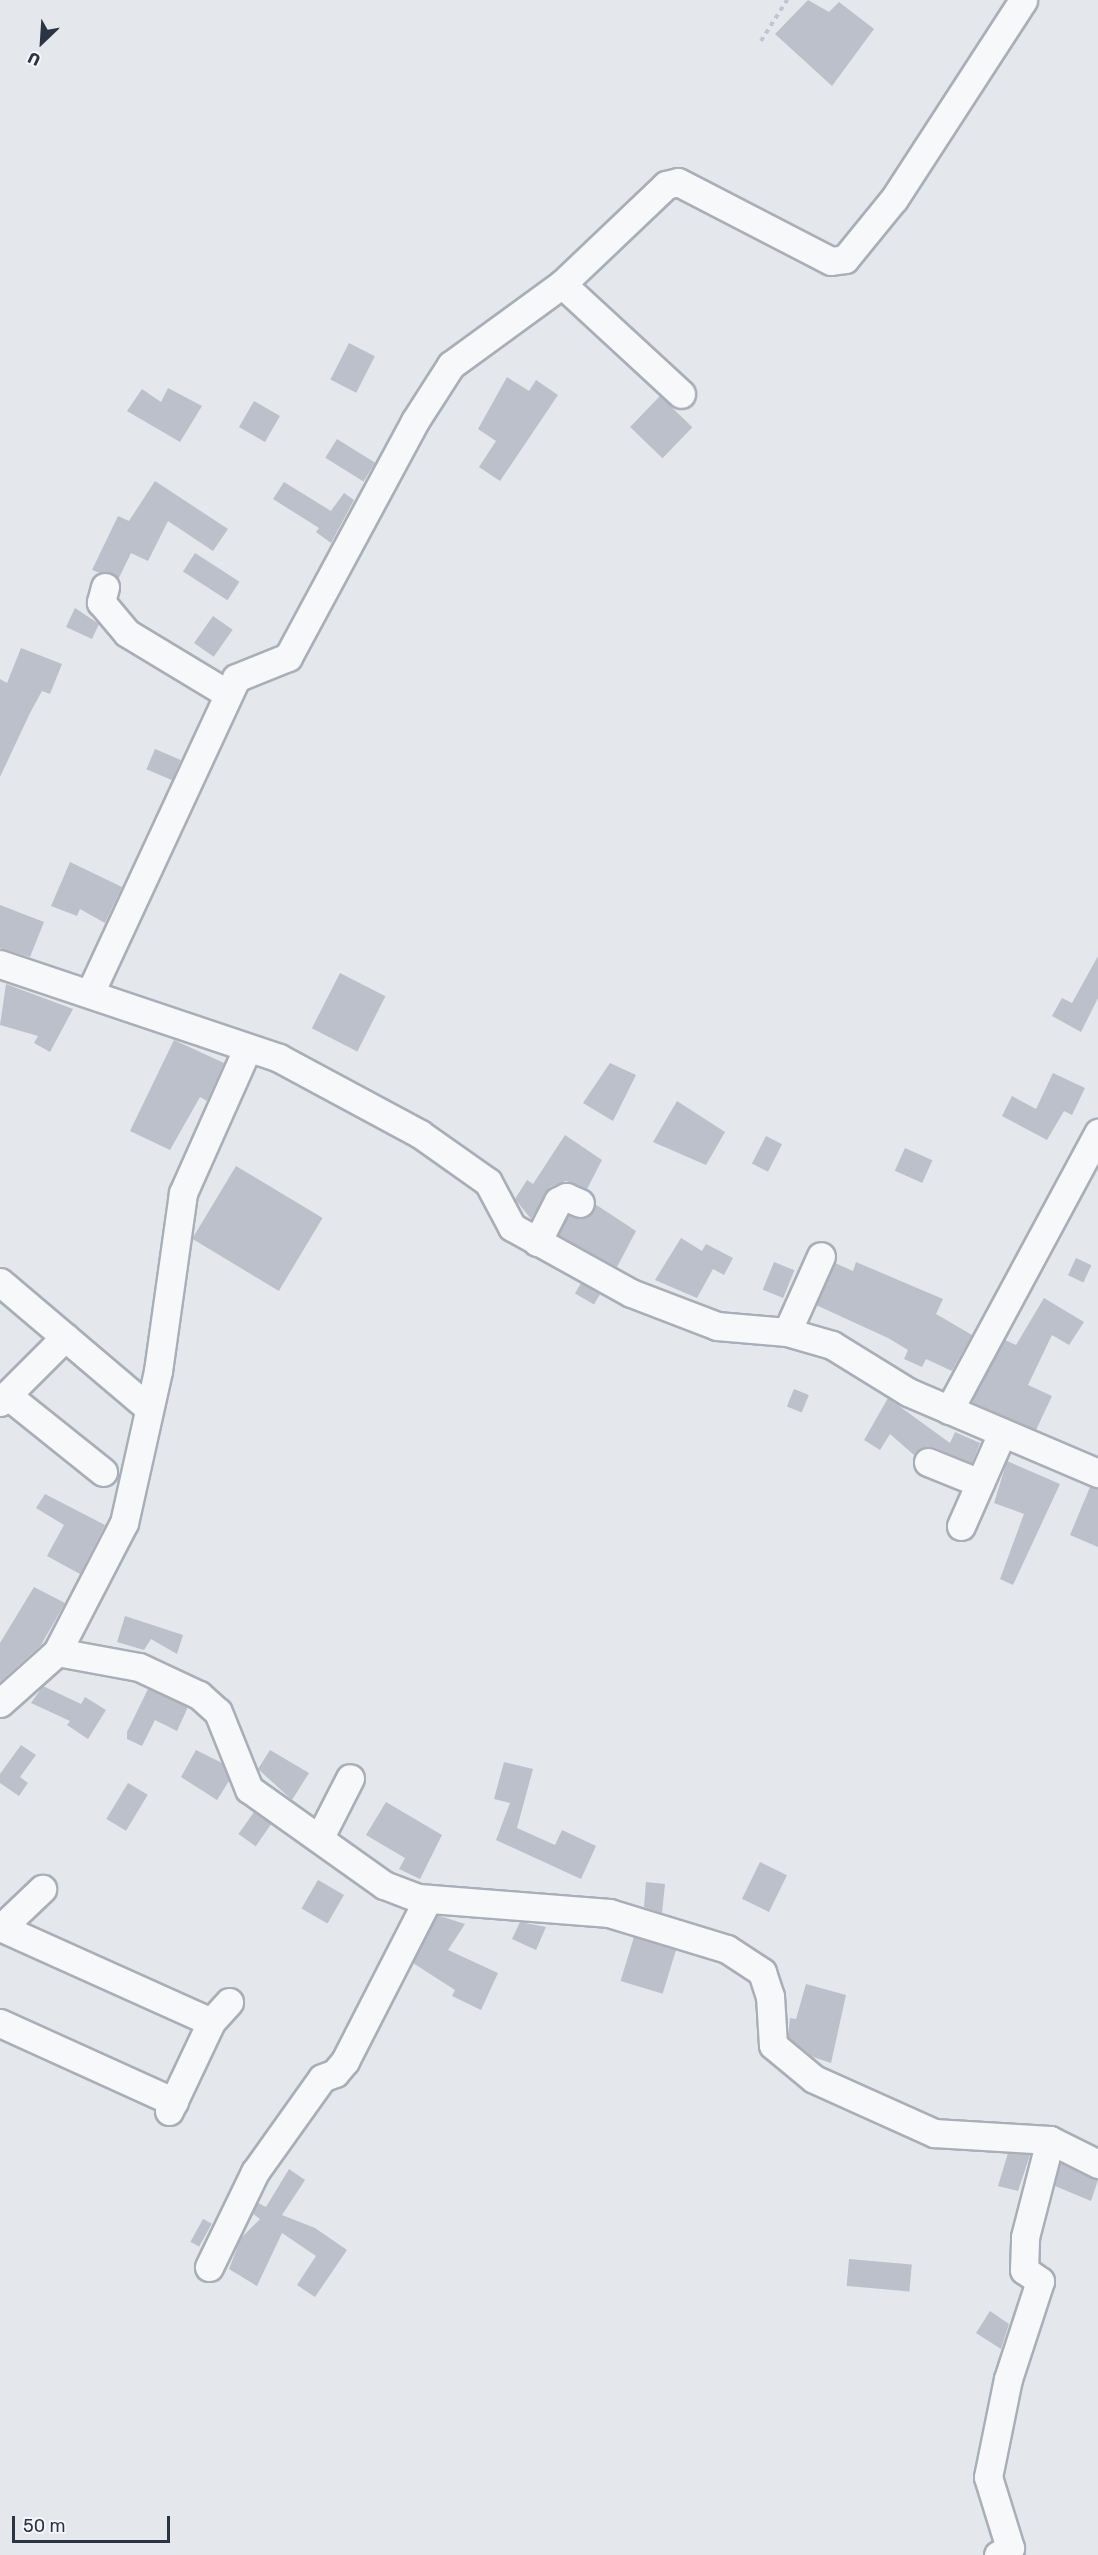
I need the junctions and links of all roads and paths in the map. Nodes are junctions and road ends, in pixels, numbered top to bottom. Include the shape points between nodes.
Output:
1 (787, 0) edge
2 (1023, 0) edge
3 (761, 40) dead end
4 (562, 284) junction
5 (681, 394) dead end
6 (105, 587) dead end
7 (228, 694) junction
8 (0, 964) edge
9 (90, 993) junction
10 (247, 1048) junction
11 (1098, 1133) edge
12 (580, 1203) dead end
13 (537, 1242) junction
14 (821, 1256) dead end
15 (1, 1285) edge
16 (787, 1332) junction
17 (65, 1337) junction
18 (3, 1398) edge
19 (144, 1404) dead end
20 (949, 1410) junction
21 (1002, 1433) junction
22 (928, 1462) dead end
23 (103, 1472) dead end
24 (1098, 1473) edge
25 (980, 1483) junction
26 (961, 1526) dead end
27 (57, 1652) junction
28 (0, 1703) edge
29 (350, 1778) dead end
30 (320, 1837) junction
31 (42, 1889) dead end
32 (429, 1899) junction
33 (1, 1927) edge
34 (0, 2023) edge
35 (1050, 2140) junction
36 (1098, 2164) edge
37 (209, 2267) dead end
38 (998, 2555) edge

1 - 3 path
2 - 4 street via 894,199 845,260 831,261 678,182 657,189
4 - 5 street
4 - 7 street via 451,365 415,420 288,657 236,678
6 - 7 street via 101,602 127,633
7 - 9 street
8 - 9 street
9 - 10 street
10 - 13 street via 279,1058 420,1134 488,1182 512,1227
10 - 27 street via 183,1193 158,1371 124,1523
11 - 20 street
12 - 13 street via 566,1197 558,1201
13 - 16 street via 612,1285 717,1326
14 - 16 street
15 - 17 street
16 - 20 street via 852,1354 908,1392
17 - 18 street
17 - 19 street
18 - 23 street
20 - 21 street
21 - 24 street
21 - 25 street
22 - 25 street
25 - 26 street
27 - 28 street
27 - 30 street via 139,1667 199,1695 218,1712 249,1789
29 - 30 street
30 - 32 street via 384,1886
31 - 33 street
32 - 35 street via 609,1913 727,1949 762,1972 770,1996 773,2045 814,2079 934,2133
32 - 37 street via 345,2061 336,2073 322,2078 255,2172
33 - 34 street via 220,2012 172,2107
35 - 36 street
35 - 38 street via 1025,2237 1024,2270 1040,2281 1008,2379 988,2476 1010,2548

